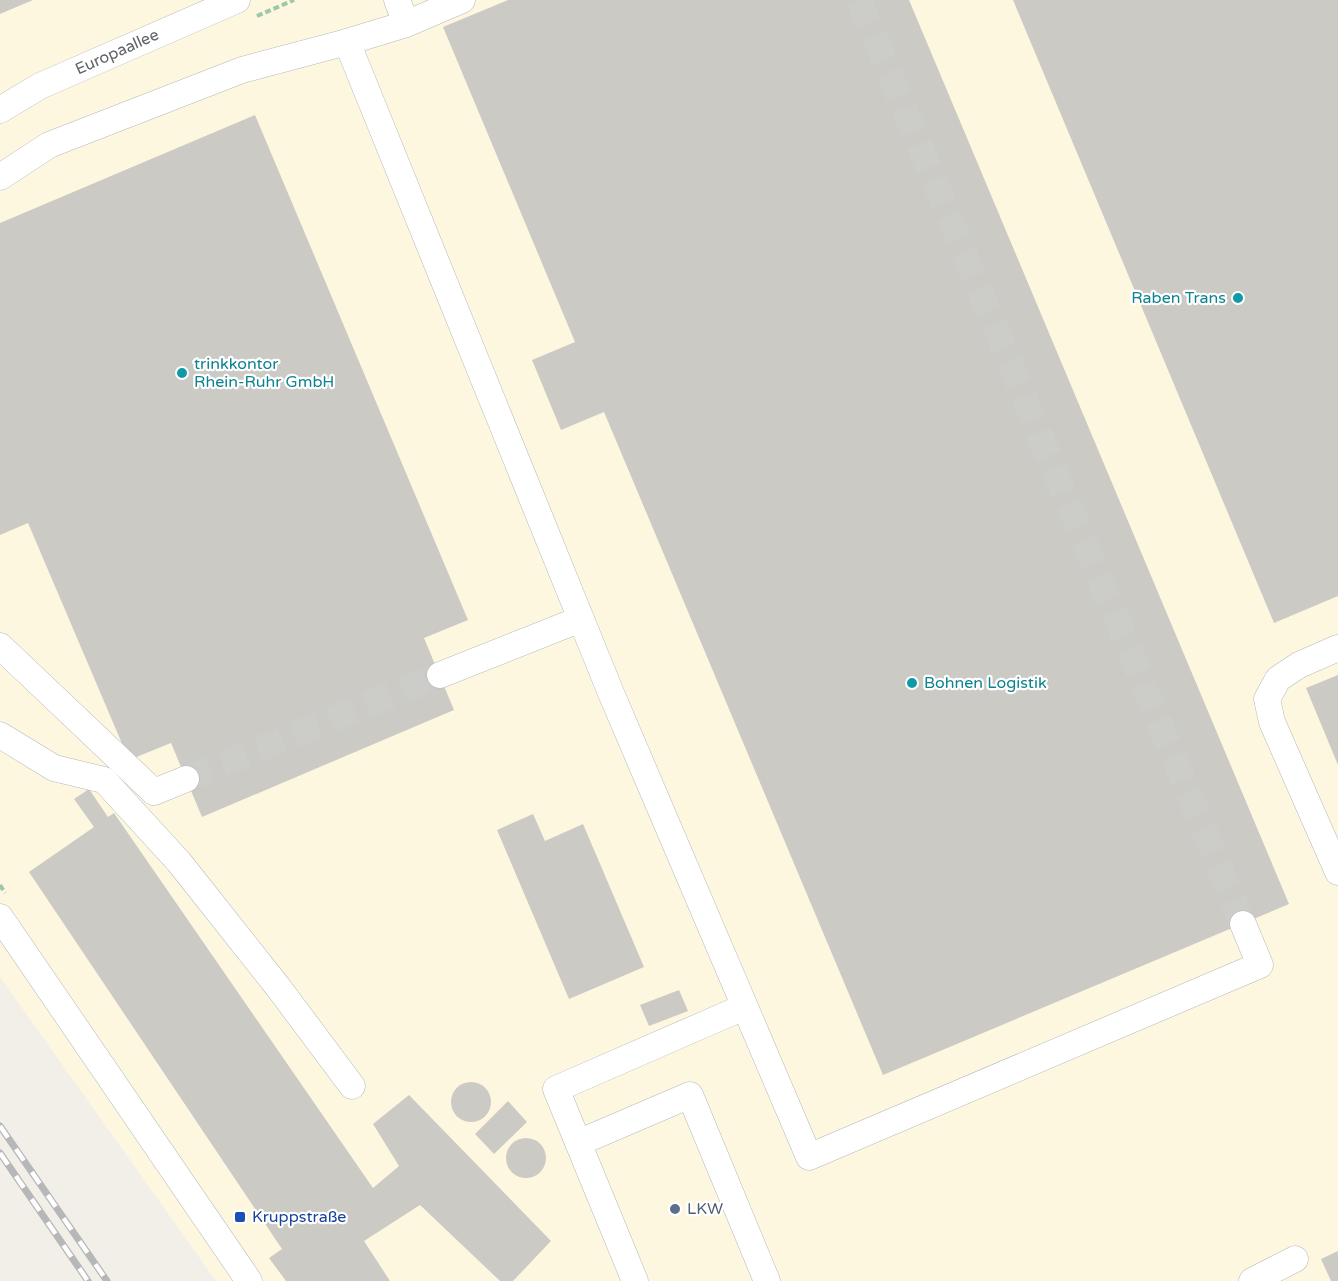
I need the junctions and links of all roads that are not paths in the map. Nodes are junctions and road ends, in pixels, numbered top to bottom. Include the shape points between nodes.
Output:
1 (397, 0) edge
2 (462, 0) edge
3 (246, 8) edge
4 (405, 24) junction
5 (347, 42) junction
6 (0, 110) edge
7 (0, 177) edge
8 (581, 620) junction
9 (0, 646) edge
10 (1338, 648) edge
11 (440, 675) tunnel mouth
12 (0, 735) edge
13 (186, 779) tunnel mouth
14 (1338, 872) edge
15 (0, 917) edge
16 (1243, 924) tunnel mouth
17 (744, 1007) junction
18 (352, 1086) dead end
19 (578, 1143) junction
20 (1295, 1259) dead end
21 (249, 1281) edge
22 (634, 1281) edge
23 (767, 1281) edge
24 (1252, 1281) edge

1 - 4 street
2 - 4 street
3 - 6 street, Europaallee via 40,86
4 - 5 street
5 - 7 street via 210,82 49,145
5 - 8 street
8 - 11 street
8 - 17 street
9 - 13 street via 154,792
10 - 14 street via 1299,665 1278,680 1267,699 1272,722
12 - 18 street via 54,768 104,780 179,862
15 - 21 street
16 - 17 street via 1260,965 808,1157
17 - 19 street via 556,1089
19 - 22 street
19 - 23 street via 690,1095
20 - 24 street

